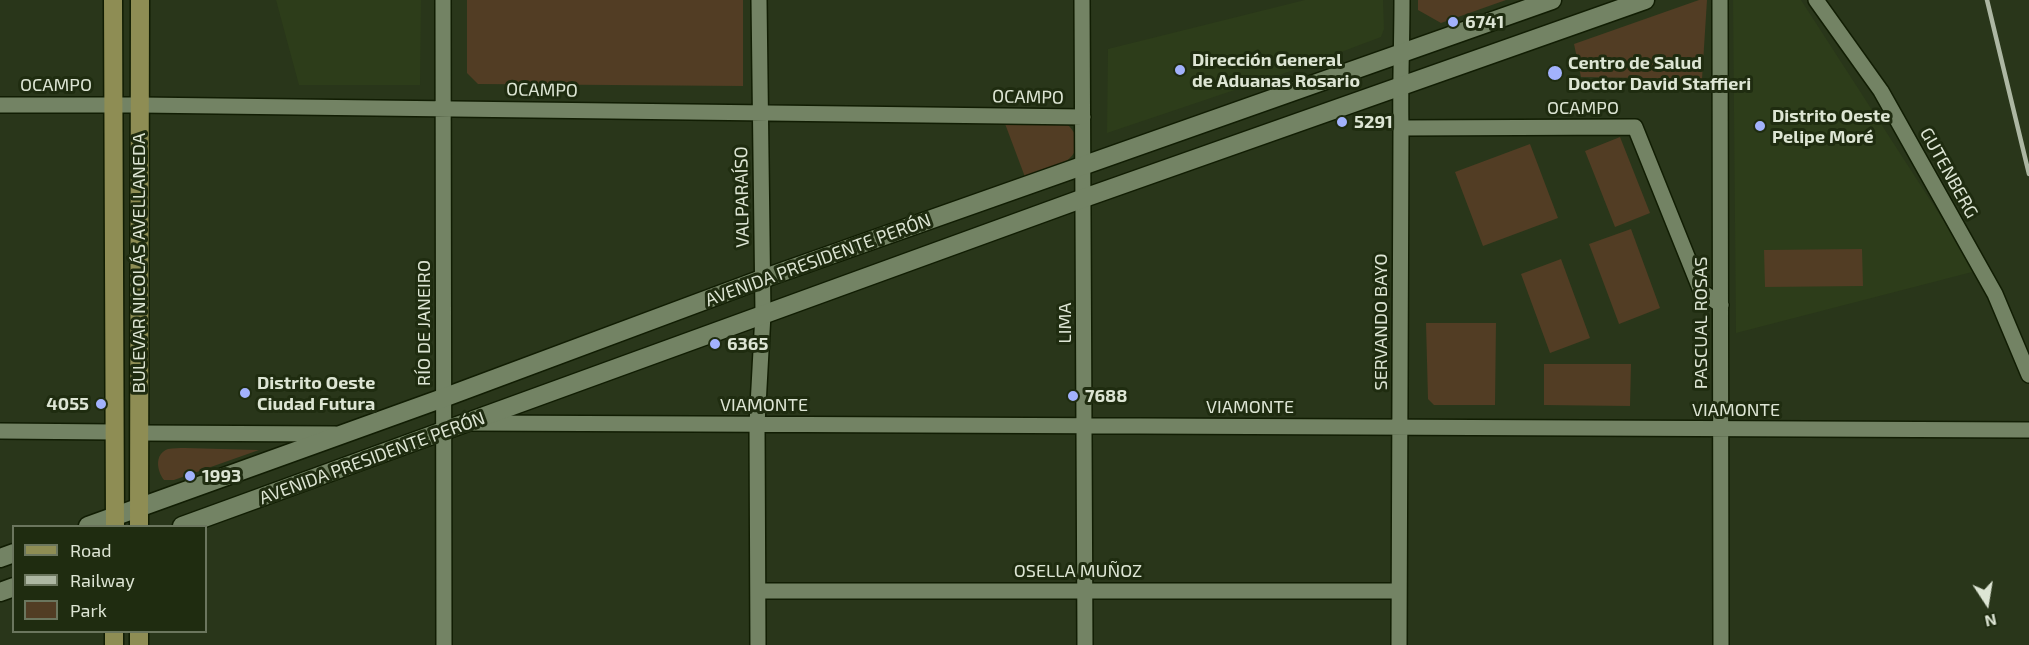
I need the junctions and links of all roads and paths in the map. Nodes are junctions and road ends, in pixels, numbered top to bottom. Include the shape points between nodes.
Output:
1 (113, 0) edge
2 (140, 0) edge
3 (443, 0) edge
4 (759, 0) edge
5 (1082, 0) edge
6 (1402, 0) edge
7 (1552, 0) edge
8 (1645, 0) edge
9 (1720, 0) edge
10 (1816, 0) edge
11 (1402, 54) junction
12 (1400, 87) junction
13 (0, 105) edge
14 (113, 105) junction
15 (140, 105) junction
16 (443, 109) junction
17 (761, 112) junction
18 (1083, 117) junction
19 (1401, 128) junction
20 (1084, 165) junction
21 (1084, 198) junction
22 (762, 279) junction
23 (1720, 305) junction
24 (763, 314) junction
25 (2029, 375) edge
26 (443, 398) junction
27 (470, 423) junction
28 (757, 424) junction
29 (1084, 426) junction
30 (1401, 427) junction
31 (1721, 429) junction
32 (2029, 430) edge
33 (0, 431) edge
34 (114, 432) junction
35 (443, 432) junction
36 (139, 433) junction
37 (341, 434) junction
38 (139, 518) edge
39 (114, 522) edge
40 (94, 525) edge
41 (185, 525) edge
42 (1084, 590) junction
43 (758, 591) junction
44 (1399, 591) junction
45 (444, 645) edge
46 (758, 645) edge
47 (1085, 645) edge
48 (1399, 645) edge
49 (1721, 645) edge

1 - 14 main road, BULEVAR NICOLÁS AVELLANEDA
2 - 15 main road, BULEVAR NICOLÁS AVELLANEDA
3 - 16 street, RÍO DE JANEIRO
4 - 17 street, VALPARAÍSO
5 - 18 street, LIMA
6 - 11 street, SERVANDO BAYO
7 - 11 main road, AVENIDA PRESIDENTE PERÓN
8 - 12 main road, AVENIDA PRESIDENTE PERÓN
9 - 23 street, PASCUAL ROSAS
10 - 25 street, GUTENBERG via 1881,91 1995,294
11 - 12 street, SERVANDO BAYO
11 - 20 main road, AVENIDA PRESIDENTE PERÓN
12 - 19 street, SERVANDO BAYO
12 - 21 main road, AVENIDA PRESIDENTE PERÓN
13 - 14 street, OCAMPO
14 - 15 street, OCAMPO
14 - 34 main road, BULEVAR NICOLÁS AVELLANEDA
15 - 16 street, OCAMPO
15 - 36 main road, BULEVAR NICOLÁS AVELLANEDA
16 - 17 street, OCAMPO
16 - 26 street, RÍO DE JANEIRO
17 - 18 street, OCAMPO
17 - 22 street, VALPARAÍSO
18 - 20 street, LIMA
19 - 23 street, OCAMPO via 1635,127 1701,291
19 - 30 street, SERVANDO BAYO
20 - 21 street, LIMA
20 - 22 main road, AVENIDA PRESIDENTE PERÓN
21 - 24 main road, AVENIDA PRESIDENTE PERÓN
21 - 29 street, LIMA
22 - 24 street, VALPARAÍSO
22 - 26 main road, AVENIDA PRESIDENTE PERÓN
23 - 31 street, PASCUAL ROSAS
24 - 27 main road, AVENIDA PRESIDENTE PERÓN
24 - 28 street, VALPARAÍSO
26 - 35 street, RÍO DE JANEIRO
26 - 37 main road, AVENIDA PRESIDENTE PERÓN
27 - 28 street, VIAMONTE
27 - 35 main road, AVENIDA PRESIDENTE PERÓN
28 - 29 street, VIAMONTE
28 - 43 street, VALPARAÍSO
29 - 30 street, VIAMONTE
29 - 42 street, LIMA
30 - 31 street, VIAMONTE
30 - 44 street, SERVANDO BAYO
31 - 32 street, VIAMONTE
31 - 49 street, PASCUAL ROSAS
33 - 34 street
34 - 39 main road, BULEVAR NICOLÁS AVELLANEDA
35 - 41 main road, AVENIDA PRESIDENTE PERÓN
35 - 45 street, RÍO DE JANEIRO
36 - 37 street
36 - 38 main road, BULEVAR NICOLÁS AVELLANEDA
37 - 38 main road, AVENIDA PRESIDENTE PERÓN
38 - 39 main road, AVENIDA PRESIDENTE PERÓN
39 - 40 main road, AVENIDA PRESIDENTE PERÓN
42 - 43 street, OSELLA MUÑOZ
42 - 44 street, OSELLA MUÑOZ
42 - 47 street, LIMA
43 - 46 street, VALPARAÍSO
44 - 48 street, SERVANDO BAYO

